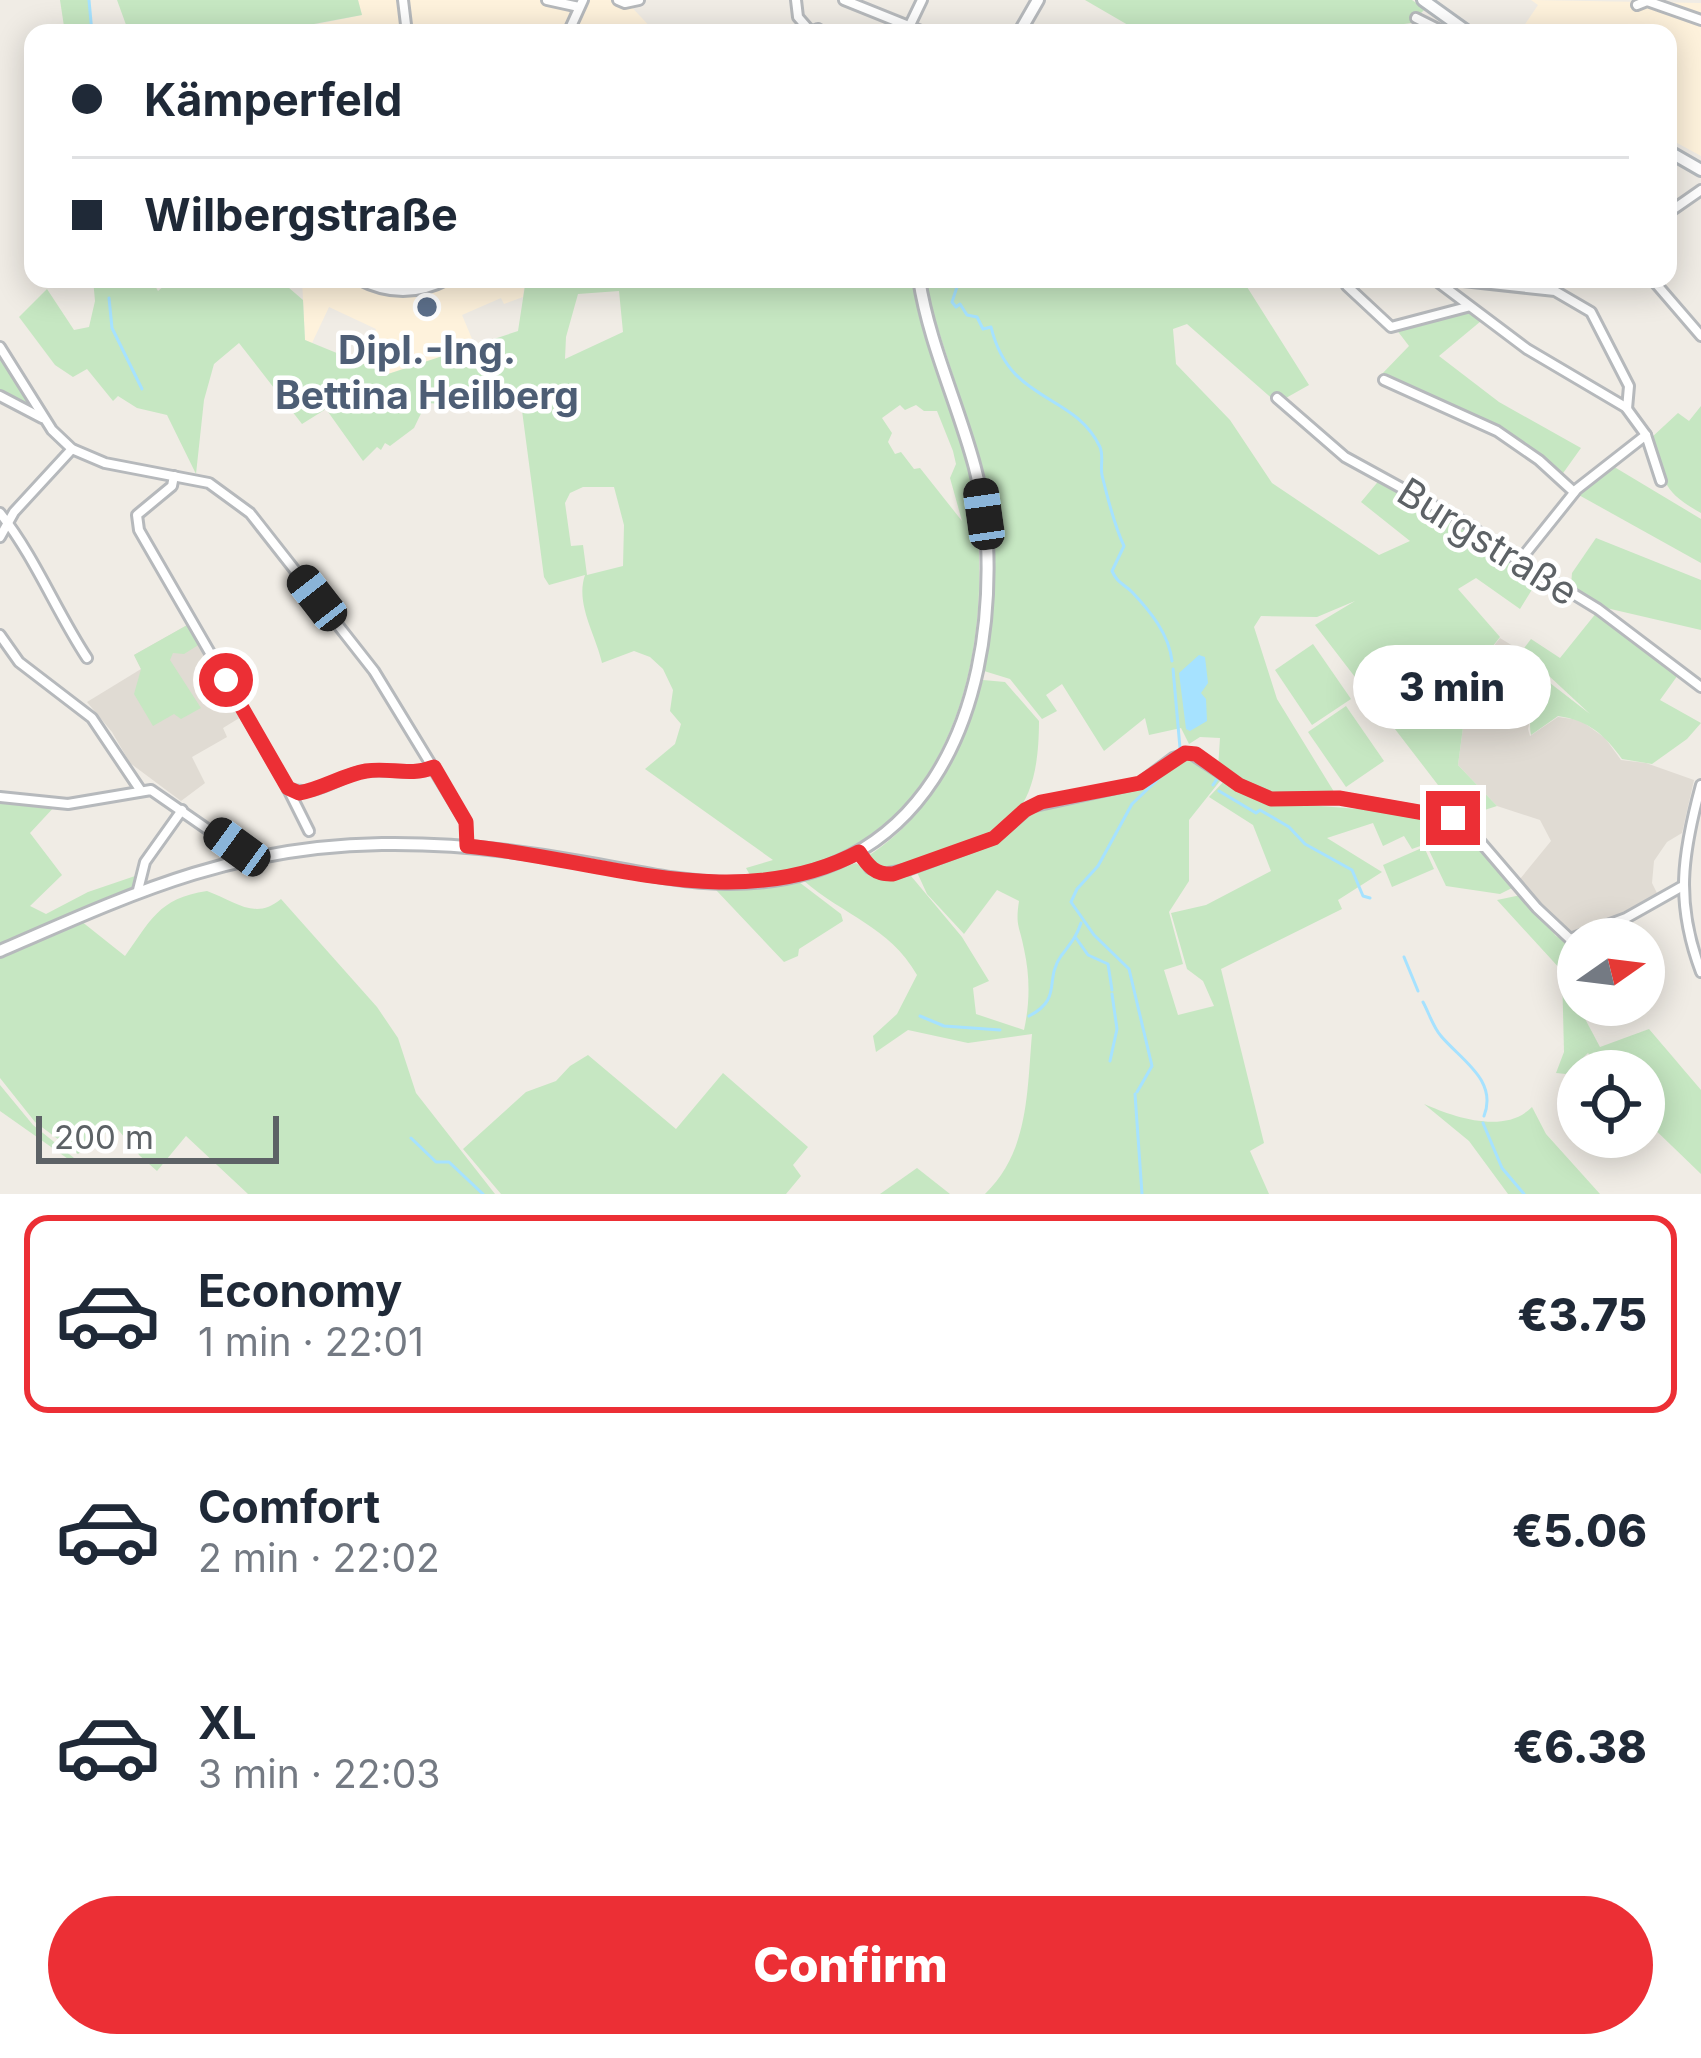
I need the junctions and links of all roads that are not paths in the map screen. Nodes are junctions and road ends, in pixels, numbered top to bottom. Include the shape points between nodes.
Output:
1 (547, 0) edge
2 (618, 0) edge
3 (639, 0) edge
4 (844, 0) edge
5 (1423, 0) edge
6 (581, 3) edge
7 (1636, 4) dead end
8 (1443, 16) junction
9 (1416, 18) dead end
10 (1701, 20) edge
11 (902, 24) edge
12 (1428, 24) edge
13 (1444, 24) edge
14 (1455, 24) edge
15 (378, 288) edge
16 (418, 288) edge
17 (921, 288) edge
18 (1349, 288) edge
19 (1445, 288) edge
20 (1541, 288) edge
21 (1660, 288) edge
22 (1467, 307) junction
23 (1701, 336) edge
24 (0, 347) edge
25 (1384, 380) dead end
26 (0, 396) edge
27 (1277, 398) dead end
28 (1627, 409) junction
29 (44, 419) junction
30 (1646, 435) junction
31 (72, 448) junction
32 (174, 476) junction
33 (1661, 481) dead end
34 (1574, 492) junction
35 (0, 513) edge
36 (8, 522) junction
37 (0, 537) edge
38 (1521, 559) junction
39 (1, 642) edge
40 (87, 658) dead end
41 (1701, 687) edge
42 (434, 767) junction
43 (1701, 785) edge
44 (288, 788) junction
45 (142, 791) junction
46 (0, 797) edge
47 (182, 810) junction
48 (309, 831) dead end
49 (467, 846) junction
50 (859, 852) junction
51 (249, 858) junction
52 (1681, 887) junction
53 (138, 890) junction
54 (0, 952) edge
55 (1701, 972) edge

1 - 6 street
2 - 3 street
4 - 11 street
5 - 8 street
7 - 10 street
8 - 13 street
8 - 14 street
9 - 12 street
15 - 16 street
17 - 50 street via 980,489 986,615 967,713 937,778 903,820
18 - 22 street via 1391,327
19 - 22 street
20 - 28 street via 1583,305 1602,326 1629,386
21 - 23 street
22 - 28 street
24 - 29 street
25 - 34 street via 1497,430
26 - 29 street
27 - 38 street, Burgstraße via 1345,457
28 - 30 street
29 - 31 street
30 - 33 street
30 - 34 street
31 - 32 street
31 - 36 street
32 - 42 street via 209,484 250,513 374,671
32 - 44 street via 137,515 139,530
34 - 38 street
35 - 36 street
36 - 37 street
36 - 40 street
38 - 41 street, Burgstraße
39 - 45 street via 92,718
42 - 44 street via 407,775 366,771 307,792
42 - 49 street via 466,822
43 - 52 street
44 - 48 street
45 - 46 street via 68,804
45 - 47 street
47 - 51 street
47 - 53 street via 145,862
49 - 50 street via 725,883 784,879
49 - 51 street via 352,845
50 - 52 street via 883,874 910,868 994,838 1030,806 1140,783 1190,753 1271,799 1339,798 1453,818 1570,939
51 - 53 street
52 - 55 street
53 - 54 street

